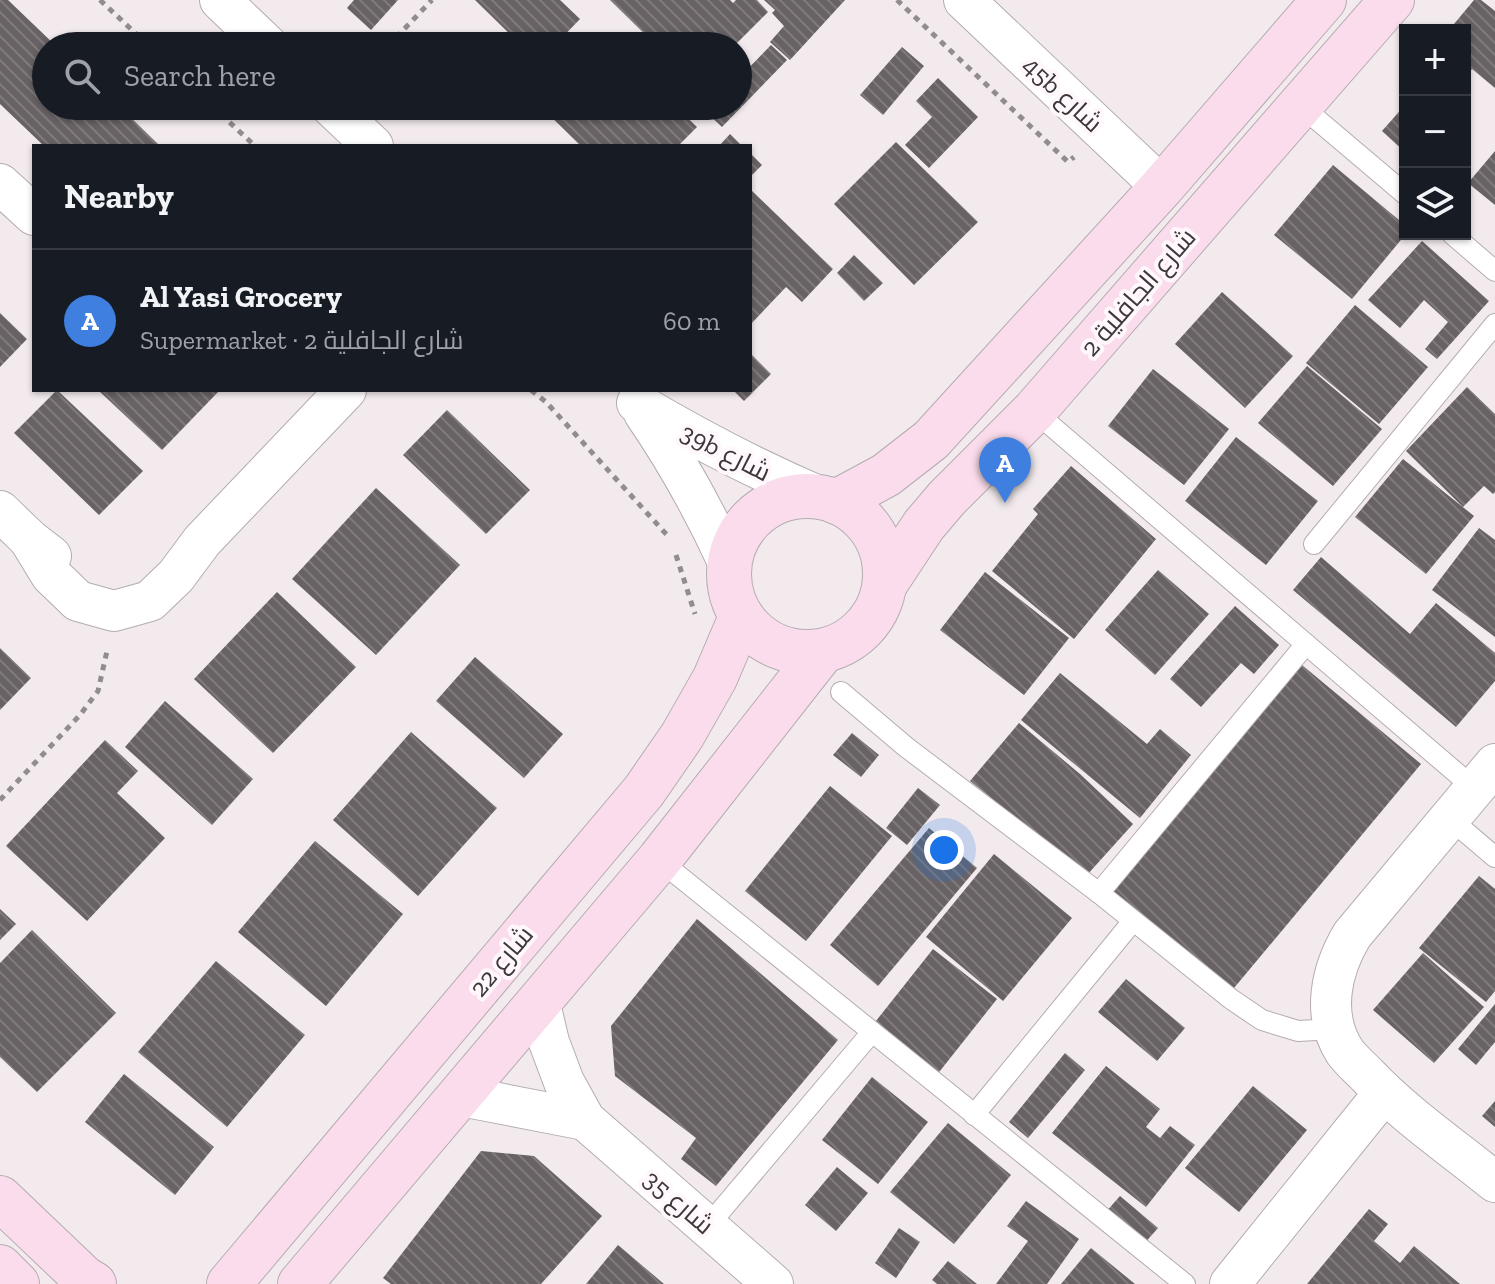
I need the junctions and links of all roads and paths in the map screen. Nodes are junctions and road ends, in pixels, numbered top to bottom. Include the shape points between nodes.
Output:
1 (100, 0) edge
2 (220, 0) edge
3 (432, 0) edge
4 (964, 0) edge
5 (1324, 0) edge
6 (1392, 0) edge
7 (134, 32) edge
8 (253, 32) edge
9 (401, 32) edge
10 (1301, 106) junction
11 (227, 120) edge
12 (346, 120) edge
13 (253, 144) edge
14 (371, 144) edge
15 (0, 184) edge
16 (1162, 187) junction
17 (1399, 189) edge
18 (32, 213) edge
19 (1459, 240) edge
20 (1495, 271) edge
21 (1495, 324) edge
22 (344, 392) edge
23 (534, 392) edge
24 (631, 397) edge
25 (1034, 411) junction
26 (827, 499) junction
27 (0, 511) edge
28 (29, 539) junction
29 (672, 540) dead end
30 (202, 541) junction
31 (1314, 544) dead end
32 (676, 554) dead end
33 (728, 562) junction
34 (885, 584) junction
35 (114, 611) junction
36 (741, 617) junction
37 (1306, 644) junction
38 (823, 651) junction
39 (715, 678) junction
40 (841, 692) dead end
41 (1485, 776) edge
42 (0, 800) edge
43 (1449, 818) junction
44 (1495, 857) edge
45 (659, 860) junction
46 (1099, 893) junction
47 (1133, 921) junction
48 (539, 1000) junction
49 (1335, 1029) junction
50 (872, 1032) junction
51 (1384, 1093) junction
52 (461, 1096) junction
53 (974, 1115) junction
54 (585, 1120) junction
55 (1495, 1182) edge
56 (0, 1198) edge
57 (707, 1227) junction
58 (94, 1284) edge
59 (229, 1284) edge
60 (300, 1284) edge
61 (773, 1284) edge
62 (1185, 1284) edge
63 (1230, 1284) edge

1 - 7 path
2 - 8 street
3 - 9 path
4 - 16 street, 45b شارع
5 - 16 street, شارع الجافلية 2
6 - 10 street, شارع الجافلية 2
10 - 17 lane
10 - 25 street, شارع الجافلية 2
11 - 13 path
12 - 14 street
15 - 18 street
16 - 26 street, شارع الجافلية 2 via 931,440 886,475
19 - 20 lane
21 - 31 lane
22 - 30 street
23 - 29 path
24 - 26 street, 39b شارع via 695,438
24 - 33 street, 39b شارع via 672,453
25 - 34 street, شارع الجافلية 2 via 939,507
25 - 37 lane
26 - 33 street via 797,496 760,511 745,525
26 - 34 street via 858,515 875,534 884,557
27 - 28 street
28 - 30 street via 92,581 132,584
28 - 35 street via 51,575 78,601
30 - 35 street via 150,601
32 - 39 path
33 - 36 street via 730,591
34 - 38 street via 879,607 865,628 847,643
35 - 42 path via 98,691
36 - 38 street via 756,635 777,647 799,653
36 - 39 street, شارع 22
37 - 41 lane
37 - 46 lane
38 - 45 street, شارع 22
39 - 59 street, شارع 22 via 644,791
40 - 46 lane
41 - 43 street
43 - 44 lane
43 - 49 street via 1339,957 1332,981
45 - 48 street, شارع 22
45 - 50 lane
46 - 47 lane
47 - 49 lane via 1262,1020 1298,1031
47 - 53 lane
48 - 52 street, شارع 22
48 - 54 street, شارع 35 via 564,1082
49 - 51 street via 1345,1052
50 - 53 lane
50 - 57 lane
51 - 55 street
51 - 63 street
52 - 54 street
52 - 60 street, شارع 22
53 - 62 lane
54 - 57 street, شارع 35
56 - 58 street
57 - 61 street, شارع 35

